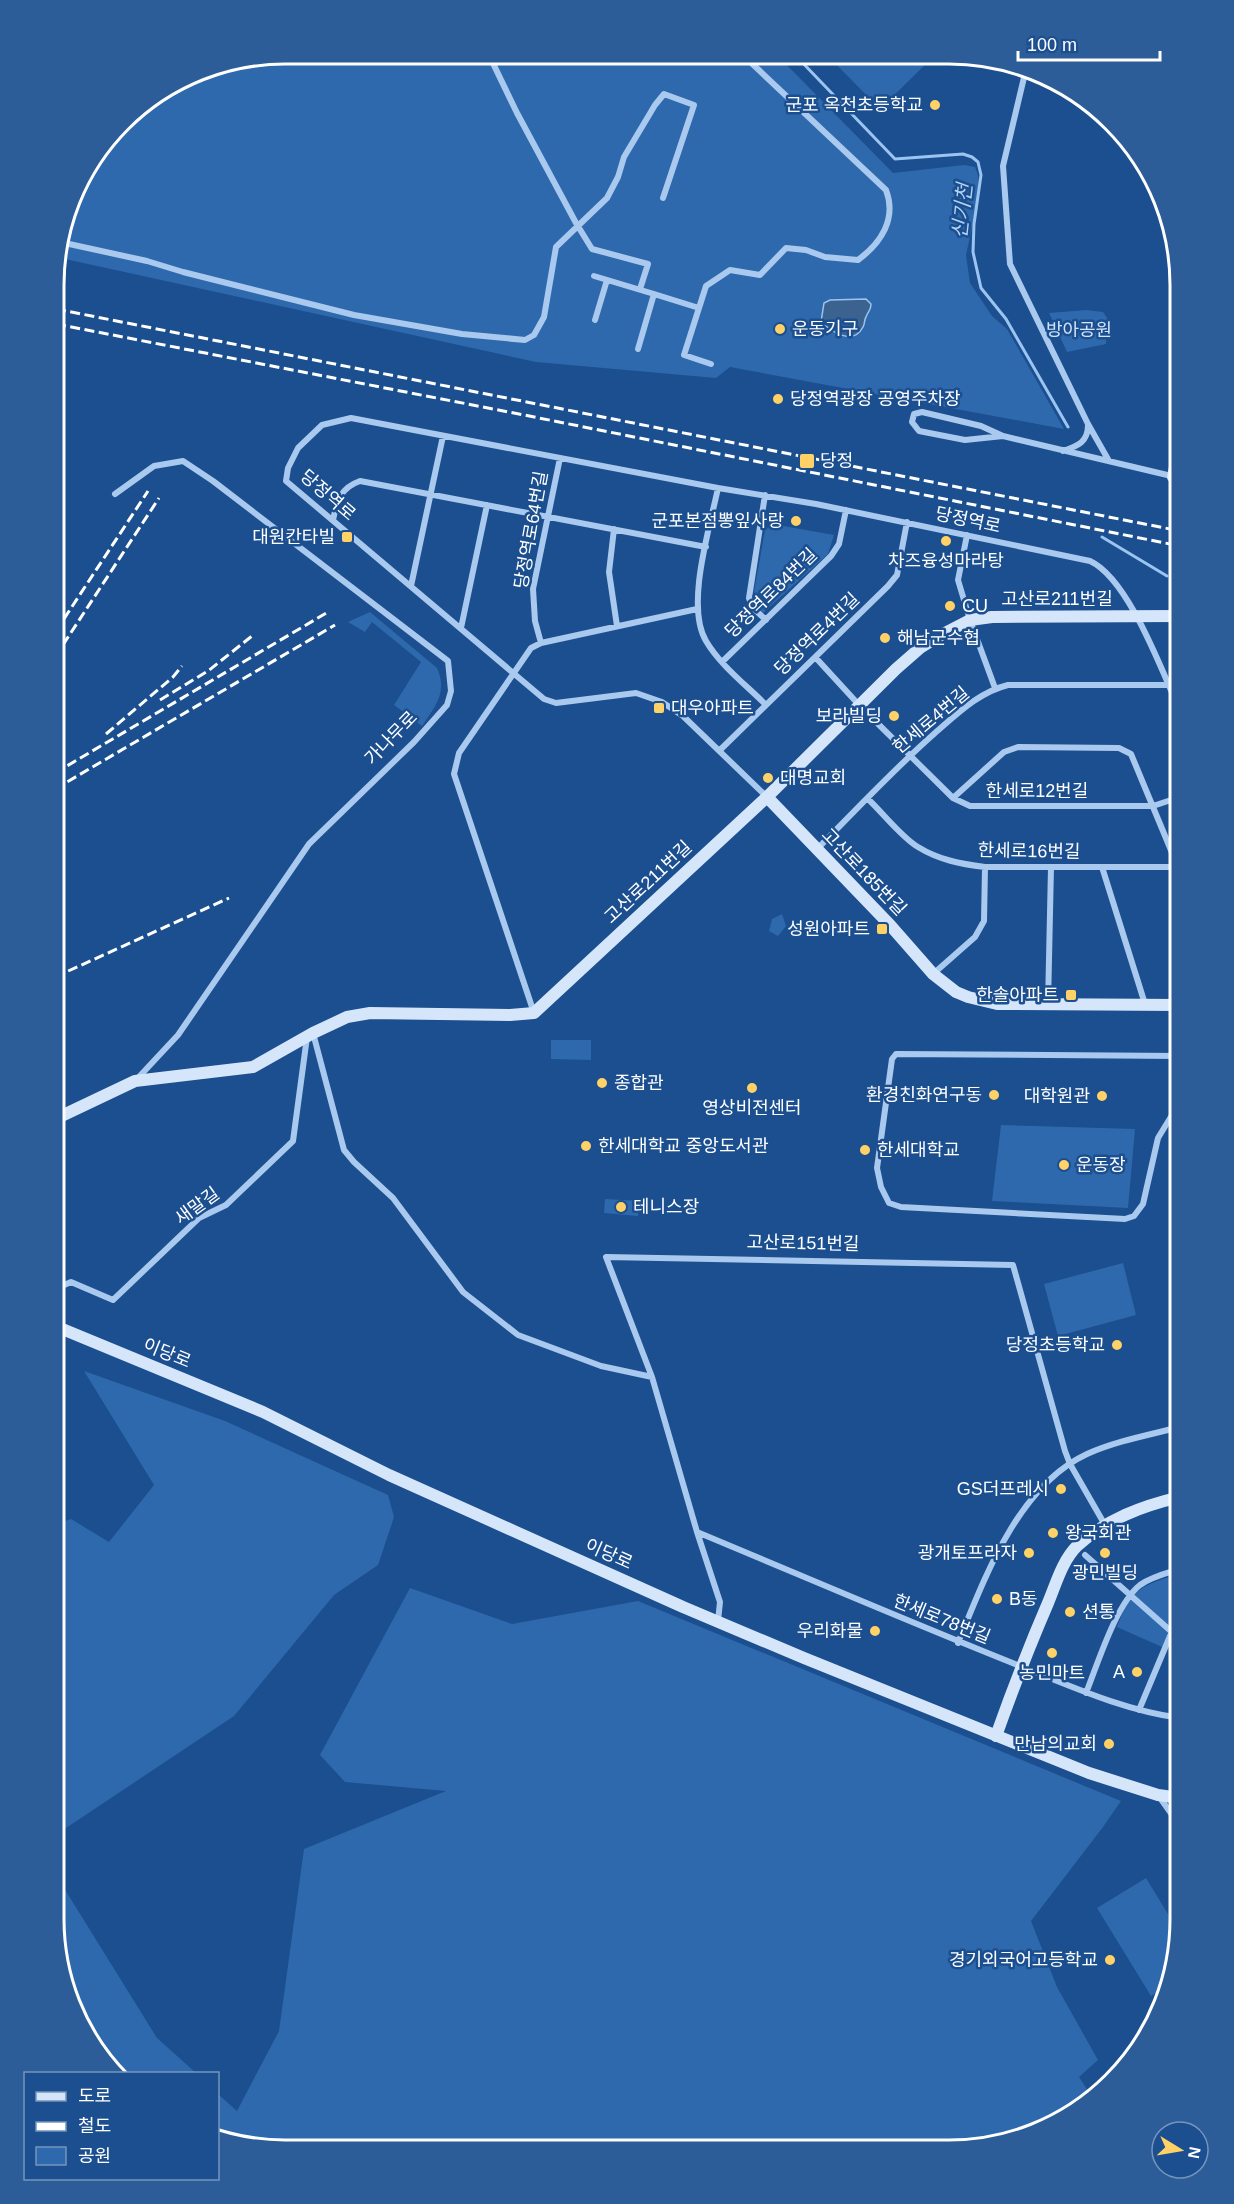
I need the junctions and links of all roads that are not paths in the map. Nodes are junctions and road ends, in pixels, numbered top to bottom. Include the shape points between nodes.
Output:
1 (494, 64) edge
2 (496, 64) edge
3 (752, 64) edge
4 (495, 67) junction
5 (1024, 78) edge
6 (663, 198) dead end
7 (578, 226) junction
8 (69, 244) edge
9 (594, 276) dead end
10 (607, 280) junction
11 (640, 290) junction
12 (654, 294) junction
13 (699, 309) junction
14 (595, 320) dead end
15 (638, 349) dead end
16 (711, 364) dead end
17 (1089, 424) junction
18 (443, 436) junction
19 (1003, 436) junction
20 (1062, 451) junction
21 (560, 458) junction
22 (1109, 461) junction
23 (1170, 476) edge
24 (718, 488) junction
25 (431, 494) junction
26 (115, 495) dead end
27 (765, 495) junction
28 (488, 505) junction
29 (846, 510) junction
30 (548, 517) junction
31 (333, 520) junction
32 (907, 522) junction
33 (614, 529) junction
34 (967, 535) junction
35 (706, 547) junction
36 (411, 586) junction
37 (697, 609) junction
38 (1170, 616) edge
39 (1138, 617) junction
40 (766, 620) junction
41 (970, 621) junction
42 (617, 626) junction
43 (461, 628) junction
44 (542, 643) junction
45 (816, 658) junction
46 (723, 662) junction
47 (513, 674) junction
48 (1168, 685) junction
49 (995, 688) junction
50 (1170, 689) edge
51 (765, 704) junction
52 (860, 706) junction
53 (719, 751) junction
54 (910, 756) junction
55 (767, 797) junction
56 (954, 798) junction
57 (868, 799) junction
58 (1170, 800) edge
59 (1154, 806) junction
60 (1170, 846) edge
61 (817, 849) junction
62 (985, 867) junction
63 (1051, 867) junction
64 (1102, 867) junction
65 (1170, 869) edge
66 (933, 974) junction
67 (1048, 1005) junction
68 (1146, 1005) junction
69 (1170, 1005) edge
70 (534, 1013) junction
71 (310, 1035) junction
72 (1170, 1056) edge
73 (135, 1081) junction
74 (64, 1115) edge
75 (1170, 1118) edge
76 (64, 1285) edge
77 (64, 1330) edge
78 (652, 1377) junction
79 (1170, 1430) edge
80 (1070, 1464) junction
81 (1170, 1500) edge
82 (1105, 1525) junction
83 (697, 1532) junction
84 (1085, 1555) dead end
85 (1170, 1572) edge
86 (1130, 1595) junction
87 (718, 1621) junction
88 (1170, 1630) edge
89 (1170, 1640) edge
90 (958, 1643) junction
91 (1021, 1666) junction
92 (1086, 1693) junction
93 (1139, 1710) junction
94 (1170, 1716) edge
95 (996, 1736) junction
96 (1158, 1795) junction
97 (1170, 1797) edge
98 (1170, 1813) edge

1 - 4 street
2 - 4 street
3 - 13 street via 886,190 890,200 888,226 871,251 858,260 786,248 760,275 730,270 706,286
4 - 7 street
5 - 17 street via 1003,166 1010,264
6 - 7 street via 694,105 664,94 624,157 607,198
7 - 8 street via 556,247 544,317 534,335 525,340 462,334 354,315
7 - 11 street via 592,249 648,264
9 - 10 street
10 - 11 street
10 - 14 street
11 - 12 street
12 - 13 street
12 - 15 street
13 - 16 street via 684,355
17 - 20 street via 1080,445
17 - 22 street
18 - 21 street, 당정역로
18 - 25 street
18 - 31 street, 당정역로 via 351,418 321,425 298,448 286,481
19 - 19 street via 981,426 922,412 914,414 912,422 919,431 965,440
19 - 20 street
20 - 22 street
21 - 24 street, 당정역로
21 - 30 street, 당정역로64번길
22 - 23 street
24 - 27 street, 당정역로
24 - 35 street
25 - 28 street
25 - 31 street via 360,481 348,486 337,499
25 - 36 street
26 - 73 street, 가나무로 via 154,466 183,461 448,661 451,691 447,705 414,742 309,844 178,1035
27 - 29 street, 당정역로
27 - 40 street via 749,598 752,607
28 - 30 street
28 - 43 street
29 - 32 street, 당정역로
29 - 40 street, 당정역로84번길 via 831,556
30 - 33 street
30 - 44 street, 당정역로64번길 via 533,589
31 - 36 street, 당정역로
32 - 34 street, 당정역로
32 - 45 street, 당정역로4번길 via 897,575
33 - 35 street
33 - 42 street via 609,572
34 - 39 street, 당정역로 via 1090,561 1104,570
34 - 41 street via 958,580
35 - 37 street
36 - 43 street, 당정역로
37 - 42 street
37 - 46 street via 705,641
38 - 39 street, 고산로211번길
39 - 41 street, 고산로211번길 via 992,616
39 - 48 street, 당정역로
40 - 46 street, 당정역로84번길
41 - 49 street
41 - 52 street, 고산로211번길 via 920,648
42 - 44 street
43 - 47 street, 당정역로
44 - 47 street via 531,648
45 - 51 street, 당정역로4번길
45 - 52 street, 한세로12번길
46 - 51 street
47 - 53 street, 당정역로 via 544,699 556,703 636,693 662,702 683,716
47 - 70 street via 459,753 454,774
48 - 49 street, 한세로4번길
48 - 50 street, 당정역로
49 - 54 street, 한세로4번길 via 964,707
51 - 53 street, 당정역로4번길
52 - 54 street, 한세로12번길
52 - 55 street, 고산로211번길
53 - 55 street, 당정역로
54 - 56 street, 한세로12번길
54 - 57 street, 한세로4번길
55 - 61 street, 고산로185번길
55 - 70 street, 고산로211번길
56 - 59 street, 한세로12번길 via 970,806
56 - 59 street via 1004,752 1018,747 1119,748 1131,754
57 - 61 street, 한세로4번길
57 - 62 street, 한세로16번길 via 916,846 934,856
58 - 59 street, 한세로12번길
59 - 60 street
61 - 66 street, 고산로185번길
62 - 63 street, 한세로16번길
62 - 66 street via 984,921 975,937
63 - 64 street, 한세로16번길
63 - 67 street
64 - 65 street, 한세로16번길
64 - 68 street
66 - 67 street, 고산로185번길 via 956,992 985,1002
67 - 68 street, 고산로185번길
68 - 69 street, 고산로185번길
70 - 71 street via 370,1013 347,1017
71 - 73 street via 253,1067
71 - 76 street, 새말길 via 292,1141 226,1205 199,1218 112,1300 71,1282
71 - 78 street via 344,1150 393,1198 463,1292 518,1335 601,1366
72 - 75 street via 896,1054 892,1059 877,1168 889,1203 901,1207 1125,1219 1134,1216 1143,1204 1158,1138
73 - 74 street, 가나무로
77 - 87 street, 이당로 via 263,1412 389,1475
78 - 80 street, 고산로151번길 via 606,1257 1013,1265
78 - 83 street, 고산로151번길
79 - 80 street via 1104,1447
80 - 82 street, 고산로151번길
80 - 90 street via 1044,1486 1010,1528
81 - 82 street
82 - 91 street via 1068,1557
83 - 87 street, 고산로151번길 via 720,1602
83 - 90 street, 한세로78번길
84 - 86 street
85 - 86 street via 1147,1580
86 - 88 street
86 - 92 street via 1119,1612
87 - 95 street, 이당로
89 - 93 street
90 - 91 street, 한세로78번길
91 - 92 street, 한세로78번길
91 - 95 street
92 - 93 street, 한세로78번길
93 - 94 street, 한세로78번길
95 - 96 street, 이당로
96 - 97 street, 이당로
96 - 98 street

